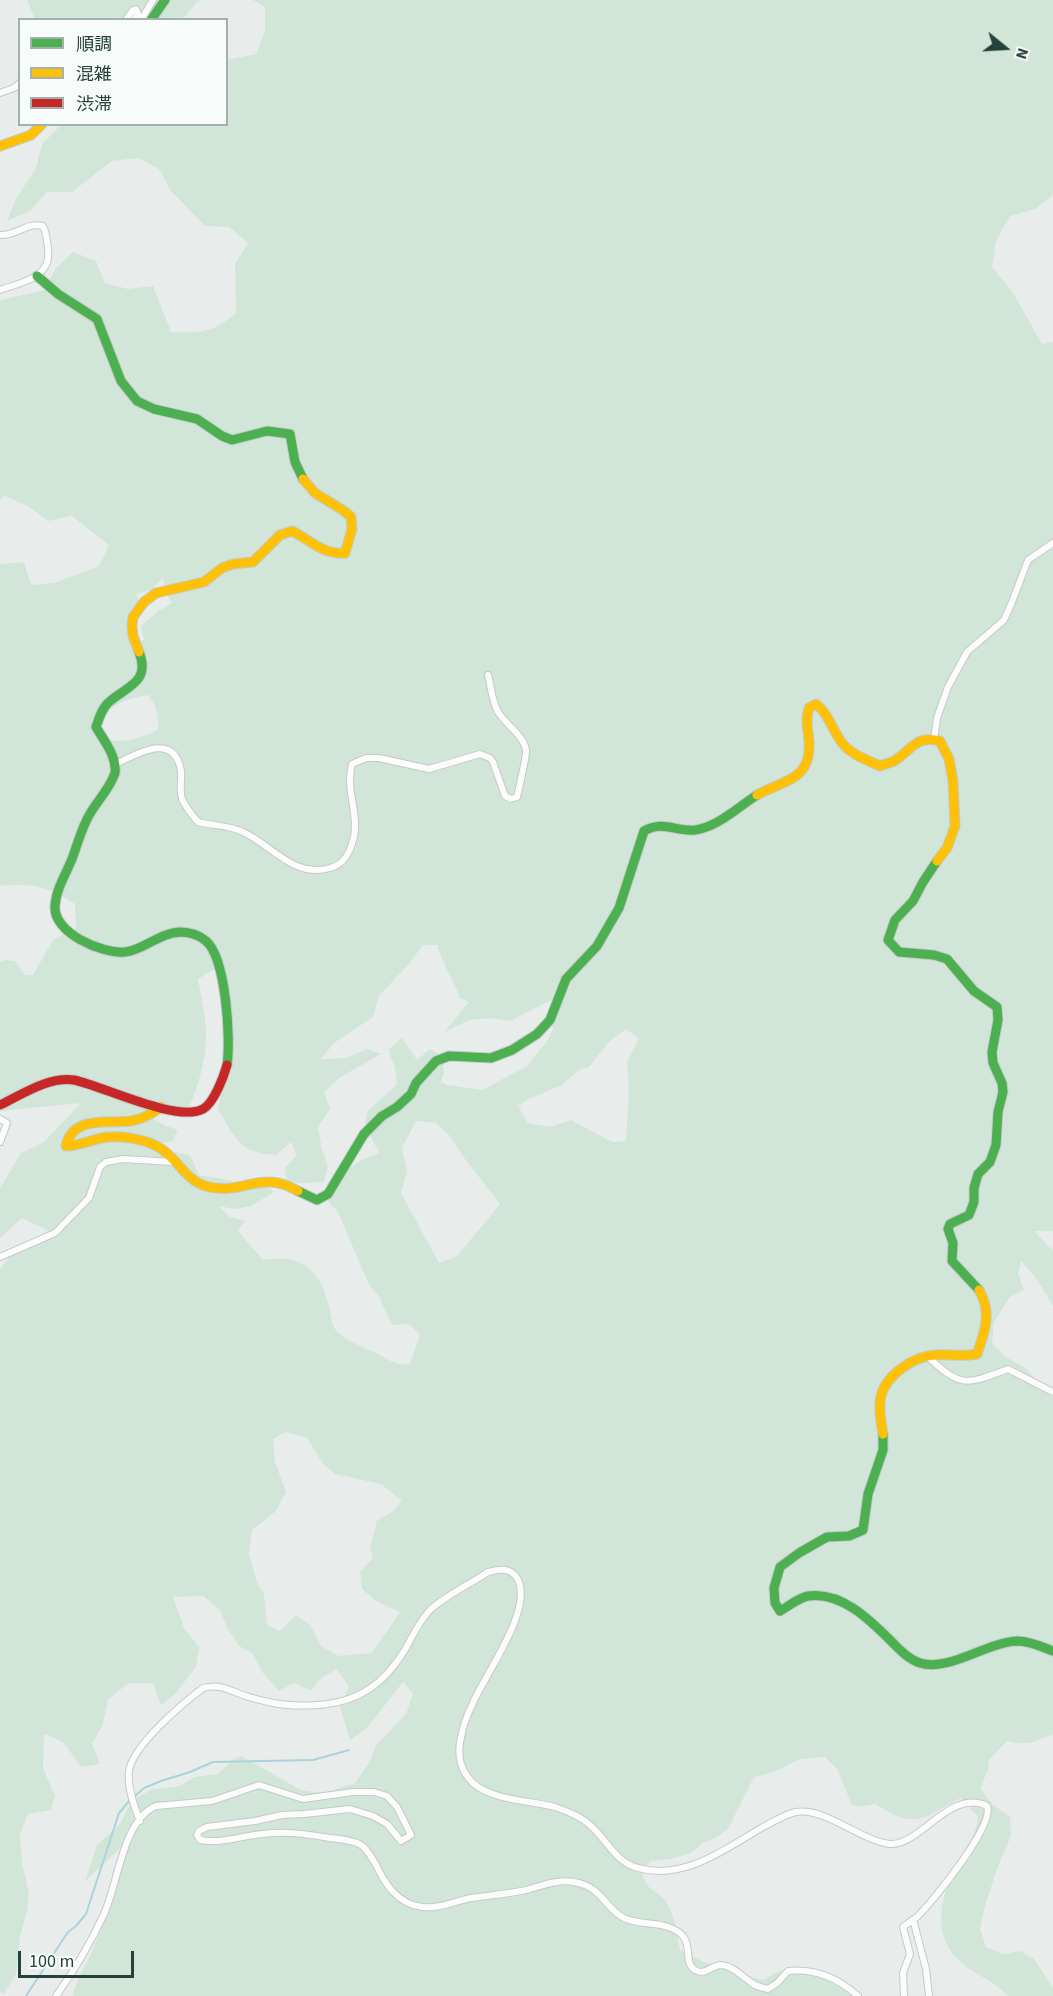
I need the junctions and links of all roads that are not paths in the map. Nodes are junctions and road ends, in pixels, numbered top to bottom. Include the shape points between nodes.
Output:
1 (153, 0) edge
2 (165, 0) edge
3 (127, 18) edge
4 (135, 18) edge
5 (142, 18) edge
6 (152, 18) edge
7 (18, 85) edge
8 (0, 93) edge
9 (40, 126) edge
10 (0, 146) edge
11 (0, 235) edge
12 (37, 276) junction
13 (0, 290) edge
14 (1053, 543) edge
15 (488, 675) dead end
16 (934, 739) junction
17 (116, 764) junction
18 (0, 1105) edge
19 (161, 1107) junction
20 (0, 1119) edge
21 (0, 1142) edge
22 (174, 1162) junction
23 (0, 1257) edge
24 (927, 1356) junction
25 (1053, 1392) edge
26 (1053, 1651) edge
27 (140, 1821) junction
28 (911, 1922) junction
29 (56, 1996) edge
30 (858, 1996) edge
31 (904, 1996) edge
32 (929, 1996) edge

1 - 5 street
2 - 6 street
3 - 4 street via 136,9
7 - 8 street
9 - 10 street via 31,135
11 - 12 street via 34,224 43,226 50,259
12 - 13 street
12 - 17 street via 46,287 97,319 114,366 132,397 146,406 201,420 232,440 259,432 290,434 299,474 321,497 350,515 353,523 345,553 327,553 292,531 280,536 253,562 232,564 204,582 168,589 144,602 133,616 132,626 144,664 142,674 107,703 96,727
14 - 16 street via 1028,560 1004,620 967,652 948,687
15 - 17 street via 499,714 526,747 517,797 505,796 493,762 480,754 429,769 366,758 352,764 349,776 355,820 348,855 340,865 327,869 313,871 293,865 244,832 198,822 182,797 181,770 170,752 158,747
16 - 22 street via 909,747 880,766 844,746 831,718 820,706 811,704 805,720 811,755 800,774 706,828 687,831 661,824 644,831 619,908 597,946 566,979 550,1020 537,1034 491,1058 449,1056 436,1061 411,1094 364,1134 328,1194 317,1200 274,1181 231,1188 203,1185
16 - 24 street via 940,741 949,759 955,826 947,848 913,901 895,920 888,939 895,951 939,955 951,960 966,983 997,1007 992,1052 1002,1092 996,1145 990,1162 978,1174 969,1215 950,1224 948,1229 953,1243 952,1261 982,1292 986,1331 976,1354 966,1358
17 - 19 street via 115,778 88,818 54,904 57,920 69,932 111,950 126,952 169,932 182,931 206,941 213,950 230,1039 226,1068 217,1092 201,1110
18 - 19 street via 49,1082 73,1080
19 - 22 street via 148,1117 82,1125 72,1130 66,1146 125,1138 149,1143
20 - 21 street via 7,1122
22 - 23 street via 106,1162 100,1167 89,1198 55,1233
24 - 25 street via 949,1375 963,1381 976,1381 1008,1369
24 - 26 street via 898,1372 884,1387 880,1398 884,1447 869,1489 863,1530 828,1538 780,1567 774,1588 775,1603 780,1611 810,1595 849,1605 921,1663 947,1663 1006,1641 1021,1641
27 - 28 street via 130,1783 133,1758 143,1743 203,1688 220,1686 276,1704 298,1706 338,1703 359,1696 386,1676 432,1608 488,1572 507,1570 518,1579 519,1605 504,1647 473,1702 461,1737 460,1764 473,1783 496,1795 564,1810 590,1824 628,1864 649,1869 678,1870 693,1865 796,1812 834,1820 871,1839 891,1844 902,1843 969,1802 987,1806 985,1824 960,1863
27 - 29 street via 126,1845 105,1913
27 - 30 street via 154,1806 212,1801 259,1785 303,1799 374,1792 397,1807 411,1834 406,1838 401,1840 387,1824 373,1816 350,1809 207,1827 197,1835 200,1840 212,1842 291,1832 361,1845 395,1896 422,1907 573,1881 594,1888 617,1914 678,1931 688,1944 688,1962 695,1970 730,1967 756,1986 768,1989 788,1971 806,1969 847,1986
28 - 31 street via 903,1927 910,1953 903,1972
28 - 32 street via 926,1969

